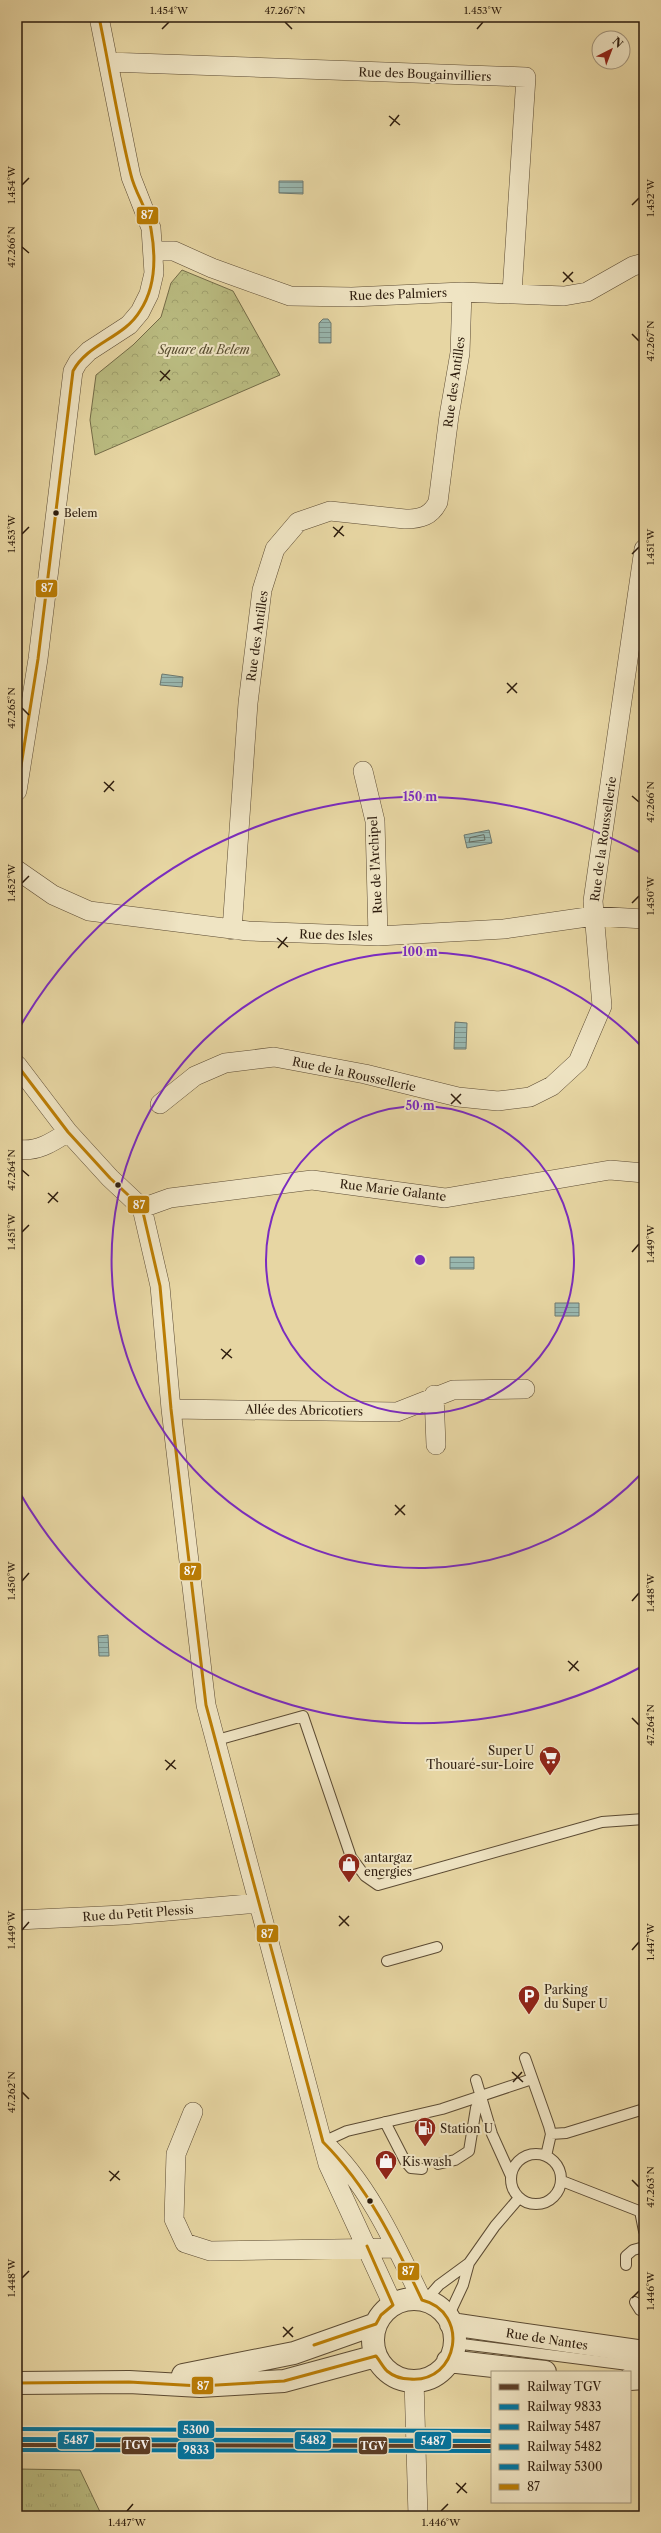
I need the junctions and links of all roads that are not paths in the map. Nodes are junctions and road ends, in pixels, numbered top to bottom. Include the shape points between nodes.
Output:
1 (99, 17) edge
2 (108, 62) junction
3 (154, 251) junction
4 (644, 263) edge
5 (462, 292) junction
6 (512, 293) junction
7 (644, 549) edge
8 (363, 772) dead end
9 (17, 791) edge
10 (17, 870) edge
11 (594, 916) junction
12 (644, 919) edge
13 (232, 930) junction
14 (378, 936) junction
15 (17, 1065) edge
16 (160, 1104) dead end
17 (68, 1132) junction
18 (17, 1149) edge
19 (644, 1173) edge
20 (142, 1208) junction
21 (525, 1389) dead end
22 (434, 1395) junction
23 (171, 1409) junction
24 (436, 1445) dead end
25 (217, 1740) junction
26 (644, 1818) edge
27 (258, 1903) junction
28 (17, 1920) edge
29 (437, 1947) dead end
30 (387, 1961) dead end
31 (525, 2058) dead end
32 (532, 2079) junction
33 (476, 2080) dead end
34 (481, 2097) junction
35 (644, 2110) edge
36 (192, 2112) dead end
37 (385, 2122) junction
38 (551, 2134) junction
39 (323, 2142) junction
40 (546, 2156) junction
41 (438, 2164) dead end
42 (422, 2169) dead end
43 (511, 2176) junction
44 (562, 2182) junction
45 (519, 2198) junction
46 (642, 2212) edge
47 (644, 2231) edge
48 (368, 2247) junction
49 (644, 2247) edge
50 (396, 2248) junction
51 (469, 2263) junction
52 (626, 2265) dead end
53 (424, 2300) junction
54 (635, 2302) dead end
55 (393, 2305) junction
56 (644, 2312) edge
57 (376, 2324) junction
58 (450, 2336) junction
59 (644, 2352) edge
60 (376, 2356) junction
61 (644, 2367) edge
62 (542, 2371) edge
63 (644, 2378) edge
64 (631, 2379) edge
65 (414, 2380) junction
66 (130, 2382) junction
67 (17, 2383) edge
68 (418, 2516) edge

1 - 2 street
2 - 3 street via 131,177 151,228
2 - 6 street, Rue des Bougainvilliers via 526,77
3 - 5 street, Rue des Palmiers via 174,251 212,268 290,296 352,297
3 - 9 street via 154,273 149,294 140,312 129,325 89,351 73,370 38,659
4 - 6 street, Rue des Palmiers via 633,266 587,292 564,296
5 - 6 street, Rue des Palmiers
5 - 13 street, Rue des Antilles via 460,353 438,502 434,510 422,517 405,519 330,510 298,522 275,549 262,590 248,703
7 - 11 street, Rue de la Roussellerie via 595,887
8 - 14 street, Rue de l'Archipel via 375,821
10 - 13 street, Rue des Isles via 53,895 89,911
11 - 12 street, Rue des Isles
11 - 14 street, Rue des Isles via 504,929
11 - 16 street, Rue de la Roussellerie via 602,1006 578,1062 552,1086 530,1097 498,1101 458,1097 365,1074 274,1057 225,1063 195,1076
13 - 14 street, Rue des Isles
15 - 17 street
17 - 18 street via 43,1146 26,1151
17 - 20 street
19 - 20 street, Rue Marie Galante via 610,1170 445,1198 312,1180 170,1198
20 - 23 street via 160,1286
21 - 22 street, Allée des Abricotiers via 453,1390
22 - 23 street, Allée des Abricotiers via 397,1412
22 - 24 street
23 - 25 street via 206,1705
25 - 26 lane via 304,1716 351,1857 364,1876 378,1885 602,1822
25 - 27 street
27 - 28 street, Rue du Petit Plessis
27 - 39 street
29 - 30 lane
31 - 32 lane
32 - 34 lane
32 - 38 lane
33 - 34 lane
34 - 37 lane
34 - 41 lane via 476,2108 469,2151 455,2160
34 - 43 lane via 492,2134
35 - 38 lane via 566,2133
36 - 48 street via 176,2154 174,2219 185,2243 210,2251
37 - 39 lane via 347,2131
37 - 42 lane via 405,2161 411,2168
38 - 40 lane
39 - 48 street via 328,2164
39 - 50 street via 339,2156 371,2203
40 - 43 lane via 539,2154 524,2157 517,2162
40 - 44 lane via 558,2166
43 - 45 lane via 511,2184
44 - 45 lane via 549,2201 534,2204
44 - 46 lane
45 - 51 lane
46 - 47 lane
48 - 50 street
48 - 55 street
49 - 52 lane via 633,2250 626,2256
50 - 53 street
51 - 53 lane via 438,2285
51 - 58 lane
53 - 55 street via 410,2299
53 - 58 street via 440,2309
54 - 56 lane
55 - 57 street
57 - 60 street via 373,2337
57 - 66 street via 294,2353 200,2373
58 - 59 street, Rue de Nantes
58 - 61 lane
58 - 62 street
58 - 65 street via 435,2375
60 - 65 street via 390,2373
60 - 66 street via 284,2381 200,2386
63 - 64 street
65 - 68 street
66 - 67 street

